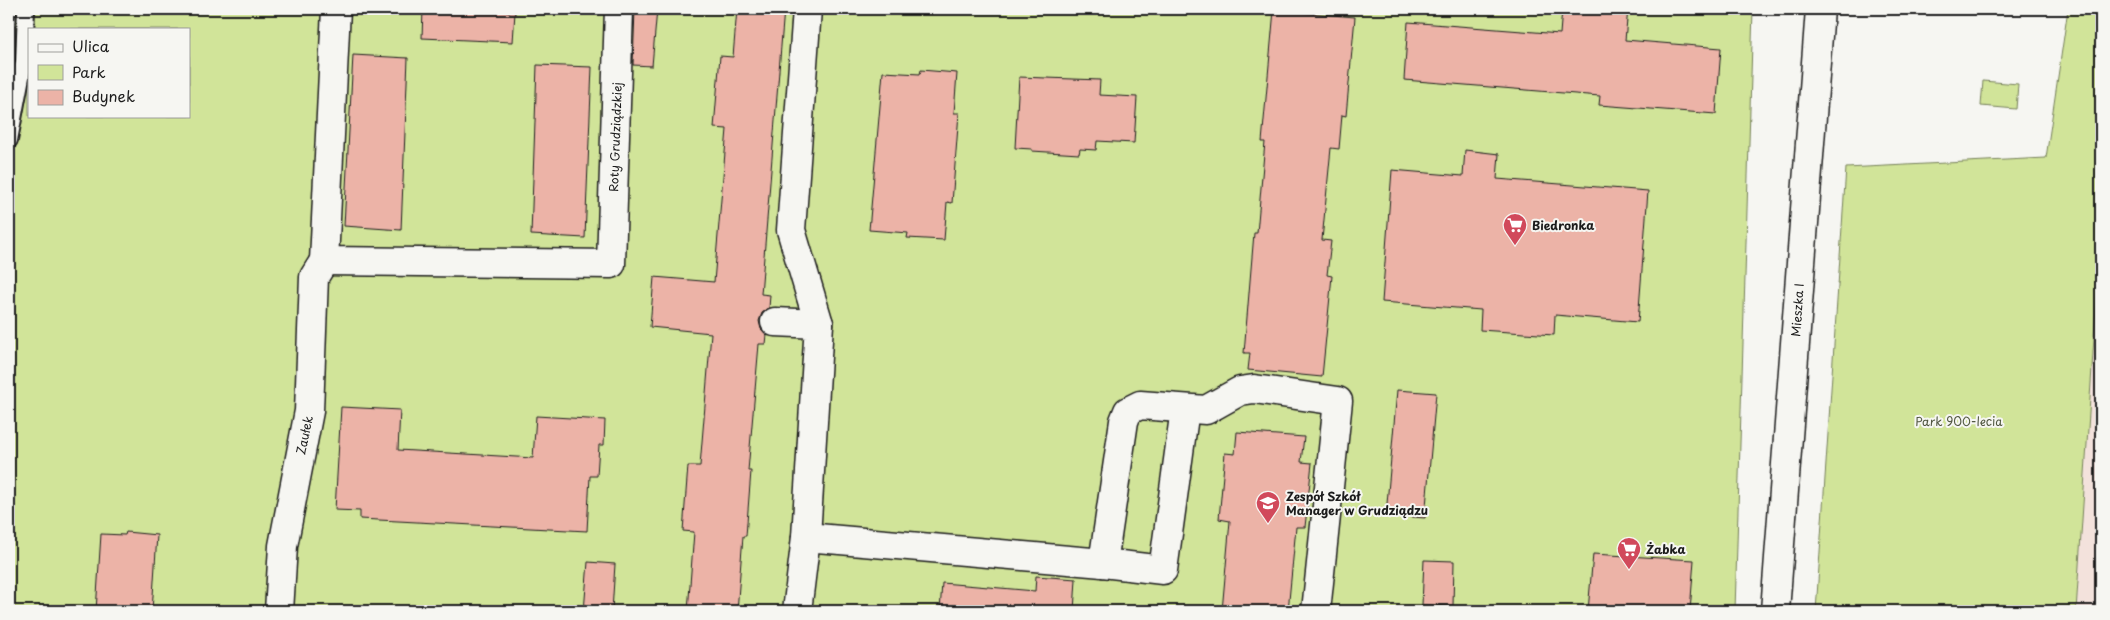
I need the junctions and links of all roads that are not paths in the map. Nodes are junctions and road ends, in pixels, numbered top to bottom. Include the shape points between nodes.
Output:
1 (26, 9) edge
2 (336, 9) edge
3 (619, 9) edge
4 (807, 9) edge
5 (1820, 9) edge
6 (9, 140) edge
7 (324, 261) junction
8 (775, 322) dead end
9 (819, 324) junction
10 (1185, 409) junction
11 (806, 537) junction
12 (1103, 563) junction
13 (279, 611) edge
14 (797, 611) edge
15 (1316, 611) edge
16 (1775, 611) edge

1 - 6 lane via 24,61
2 - 7 street, Zaułek
3 - 7 street, Roty Grudziądzkiej via 611,264
4 - 9 street via 791,230
5 - 16 street, Mieszka I
7 - 13 street, Zaułek via 314,277 309,411 283,546
8 - 9 street
9 - 11 street
10 - 12 street via 1140,405 1128,411
10 - 12 street via 1163,570
10 - 15 street via 1206,410 1240,391 1254,389 1338,401
11 - 12 street
11 - 14 street

